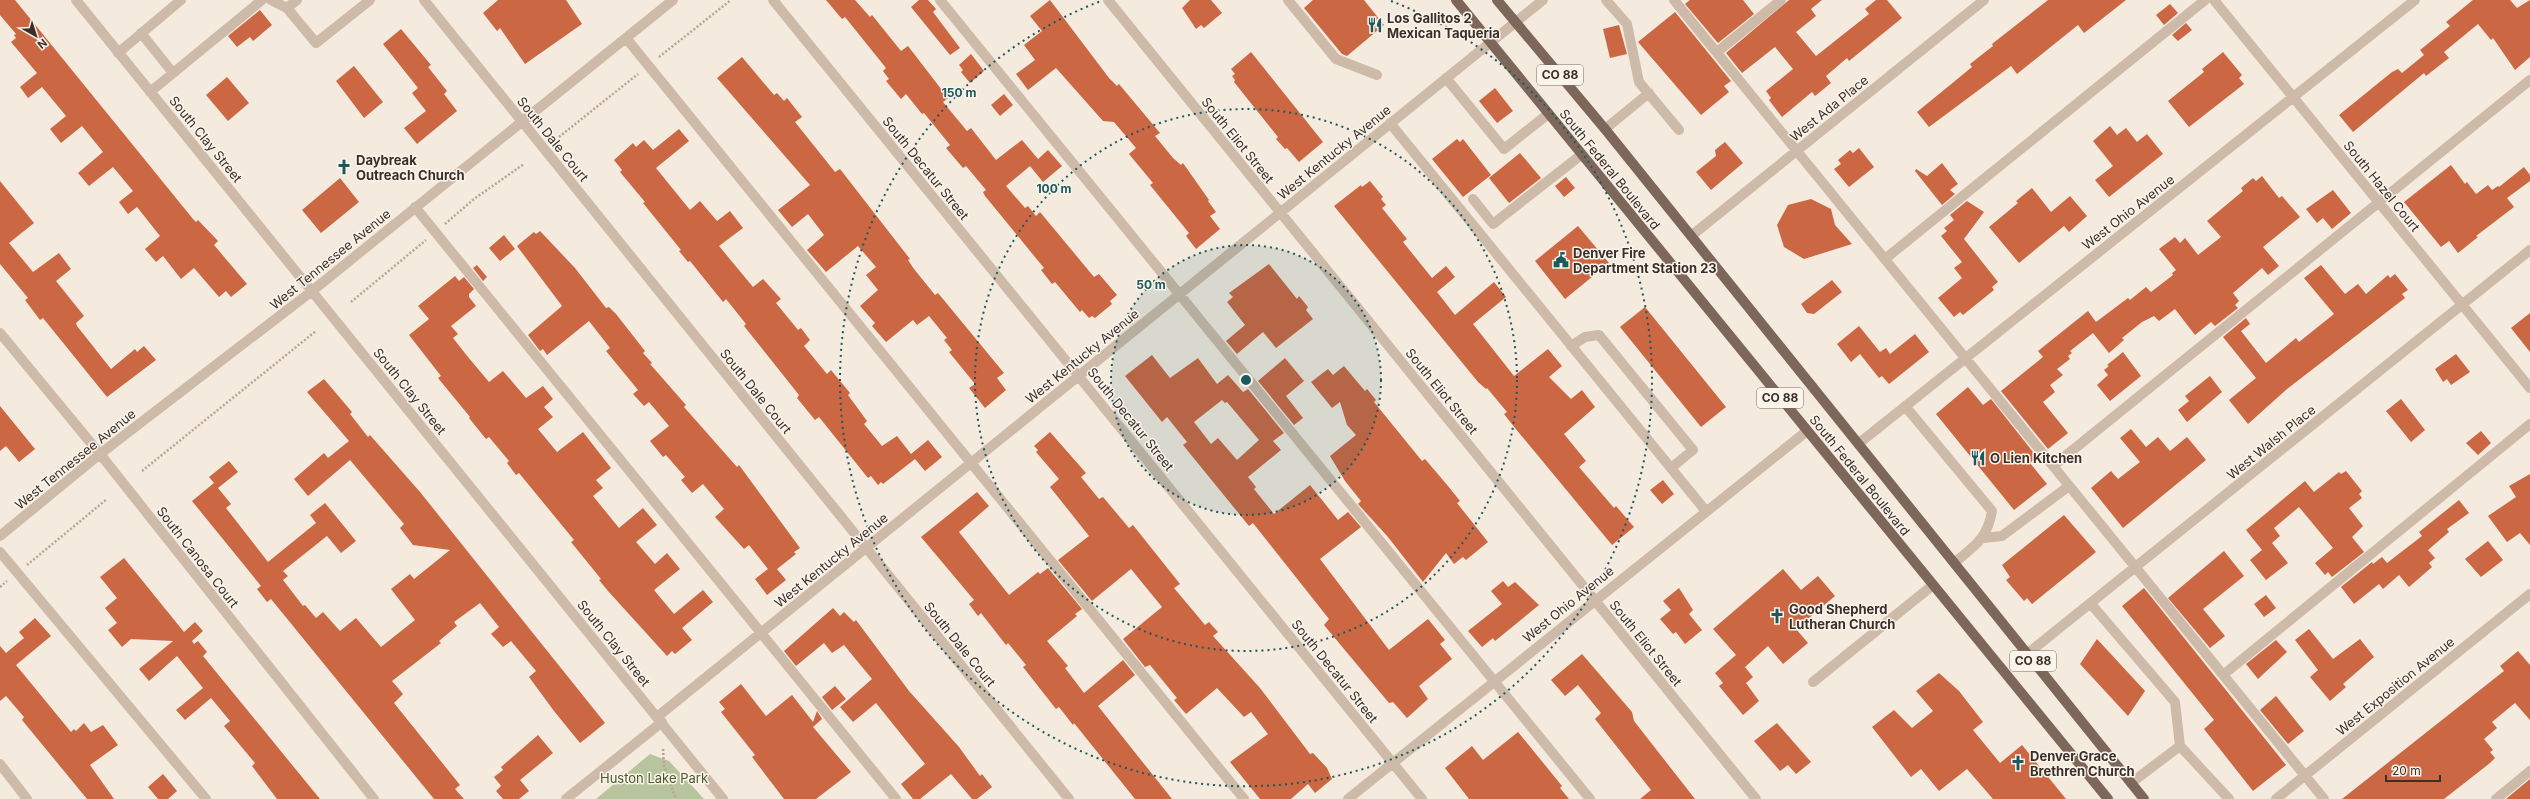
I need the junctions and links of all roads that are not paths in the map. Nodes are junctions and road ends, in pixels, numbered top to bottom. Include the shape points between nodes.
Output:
1 (76, 0) edge
2 (181, 0) edge
3 (262, 0) edge
4 (271, 0) edge
5 (297, 0) edge
6 (370, 0) edge
7 (424, 0) edge
8 (673, 0) edge
9 (773, 0) edge
10 (940, 0) edge
11 (1108, 0) edge
12 (1288, 0) edge
13 (1456, 0) edge
14 (1497, 0) edge
15 (1543, 0) edge
16 (1606, 0) edge
17 (1674, 0) edge
18 (1781, 0) edge
19 (1984, 0) edge
20 (2205, 0) edge
21 (2214, 0) edge
22 (2415, 0) edge
23 (287, 8) junction
24 (1515, 22) junction
25 (141, 33) junction
26 (626, 38) junction
27 (1490, 42) junction
28 (1716, 52) junction
29 (118, 53) junction
30 (172, 73) junction
31 (1377, 75) dead end
32 (1446, 78) junction
33 (2530, 80) edge
34 (150, 92) junction
35 (1649, 94) junction
36 (2293, 98) junction
37 (1548, 114) junction
38 (522, 122) junction
39 (1390, 123) junction
40 (1604, 129) junction
41 (1679, 130) dead end
42 (1796, 150) junction
43 (1581, 155) junction
44 (1473, 199) dead end
45 (2378, 202) junction
46 (416, 207) junction
47 (1280, 212) junction
48 (1494, 224) junction
49 (1480, 234) junction
50 (1691, 236) junction
51 (2530, 250) edge
52 (1885, 259) junction
53 (312, 291) junction
54 (1179, 294) junction
55 (2461, 305) junction
56 (0, 333) edge
57 (1571, 346) junction
58 (1965, 357) junction
59 (1078, 376) junction
60 (2530, 388) edge
61 (1905, 406) junction
62 (2530, 424) edge
63 (1807, 431) junction
64 (1858, 444) junction
65 (100, 454) junction
66 (971, 462) junction
67 (2053, 466) junction
68 (1671, 468) junction
69 (2069, 486) junction
70 (1705, 510) junction
71 (0, 536) edge
72 (1984, 538) junction
73 (866, 548) junction
74 (0, 552) edge
75 (1954, 563) junction
76 (2136, 568) junction
77 (1933, 585) junction
78 (2530, 594) edge
79 (1594, 599) junction
80 (2091, 604) junction
81 (761, 632) junction
82 (2027, 654) junction
83 (2223, 675) junction
84 (1494, 681) junction
85 (1813, 682) dead end
86 (659, 720) junction
87 (2180, 746) junction
88 (1393, 762) junction
89 (0, 764) edge
90 (2530, 771) edge
91 (2305, 775) junction
92 (2131, 783) junction
93 (28, 799) edge
94 (206, 799) edge
95 (374, 799) edge
96 (566, 799) edge
97 (723, 799) edge
98 (896, 799) edge
99 (1069, 799) edge
100 (1244, 799) edge
101 (1348, 799) edge
102 (1422, 799) edge
103 (1590, 799) edge
104 (1756, 799) edge
105 (2108, 799) edge
106 (2144, 799) edge
107 (2229, 799) edge
108 (2276, 799) edge
109 (2324, 799) edge
110 (2496, 799) edge

1 - 29 street, South Clay Street
2 - 25 street
3 - 30 street
4 - 23 street
5 - 23 street
6 - 23 street via 316,43
7 - 38 street, South Dale Court
8 - 26 street, West Tennessee Avenue
9 - 59 street, South Decatur Street
10 - 54 street
11 - 47 street, South Eliot Street
12 - 31 street via 1336,59
13 - 27 main road, South Federal Boulevard / CO 88
14 - 24 main road, South Federal Boulevard / CO 88
15 - 24 street, West Kentucky Avenue
16 - 35 street via 1628,24 1639,82
17 - 28 street
18 - 28 street
19 - 42 street, West Ada Place
20 - 52 street
21 - 36 street, South Hazel Court
22 - 36 street, West Ohio Avenue
24 - 27 street, West Kentucky Avenue
24 - 40 main road, South Federal Boulevard / CO 88
25 - 29 street
25 - 30 street
26 - 38 street, West Tennessee Avenue
26 - 66 street
27 - 32 street, West Kentucky Avenue
27 - 37 main road, South Federal Boulevard / CO 88
28 - 42 street
29 - 34 street, South Clay Street
30 - 34 street
32 - 37 street via 1504,149
32 - 39 street, West Kentucky Avenue
33 - 45 street
34 - 53 street, South Clay Street
35 - 40 street
35 - 41 street
36 - 45 street, South Hazel Court
36 - 58 street, West Ohio Avenue
37 - 43 main road, South Federal Boulevard / CO 88
38 - 46 street, West Tennessee Avenue
38 - 73 street, South Dale Court
39 - 47 street, West Kentucky Avenue
39 - 49 street
40 - 50 main road, South Federal Boulevard / CO 88
42 - 50 street, West Ada Place
42 - 52 street
43 - 48 street
43 - 63 main road, South Federal Boulevard / CO 88
44 - 48 street
45 - 55 street, South Hazel Court
45 - 67 street
46 - 53 street, West Tennessee Avenue
46 - 81 street
47 - 54 street, West Kentucky Avenue
47 - 79 street, South Eliot Street
48 - 49 street
49 - 57 street
50 - 64 main road, South Federal Boulevard / CO 88
51 - 55 street, West Walsh Place
52 - 58 street
53 - 65 street, West Tennessee Avenue
53 - 86 street, South Clay Street
54 - 59 street, West Kentucky Avenue
54 - 84 street
55 - 60 street, South Hazel Court
55 - 76 street, West Walsh Place
56 - 65 street, South Canosa Court
57 - 68 street
57 - 68 street via 1585,337 1599,335 1693,450
58 - 61 street, West Ohio Avenue
58 - 67 street
59 - 66 street, West Kentucky Avenue
59 - 88 street, South Decatur Street
61 - 64 street, West Ohio Avenue
61 - 72 street via 1992,512
62 - 83 street
63 - 70 street, West Ohio Avenue
63 - 77 main road, South Federal Boulevard / CO 88
64 - 75 main road, South Federal Boulevard / CO 88
65 - 71 street, West Tennessee Avenue
65 - 95 street, South Canosa Court
66 - 73 street, West Kentucky Avenue
66 - 100 street
67 - 69 street
68 - 70 street
69 - 72 street via 2002,536
69 - 76 street
70 - 79 street, West Ohio Avenue
72 - 75 street
73 - 81 street, West Kentucky Avenue
73 - 99 street, South Dale Court
74 - 94 street
75 - 82 main road, South Federal Boulevard / CO 88
76 - 80 street, West Walsh Place
76 - 83 street
77 - 85 street
77 - 105 main road, South Federal Boulevard / CO 88
78 - 91 street, West Exposition Avenue
79 - 84 street, West Ohio Avenue
79 - 104 street, South Eliot Street
80 - 82 street, West Walsh Place
80 - 87 street via 2175,702
81 - 86 street, West Kentucky Avenue
81 - 98 street
82 - 92 main road, South Federal Boulevard / CO 88
83 - 91 street
84 - 88 street, West Ohio Avenue
84 - 103 street
86 - 96 street, West Kentucky Avenue
86 - 97 street, South Clay Street
87 - 92 street
87 - 107 street
88 - 101 street, West Ohio Avenue
88 - 102 street, South Decatur Street
89 - 93 street
90 - 110 street
91 - 108 street, West Exposition Avenue
91 - 109 street
92 - 106 main road, South Federal Boulevard / CO 88

